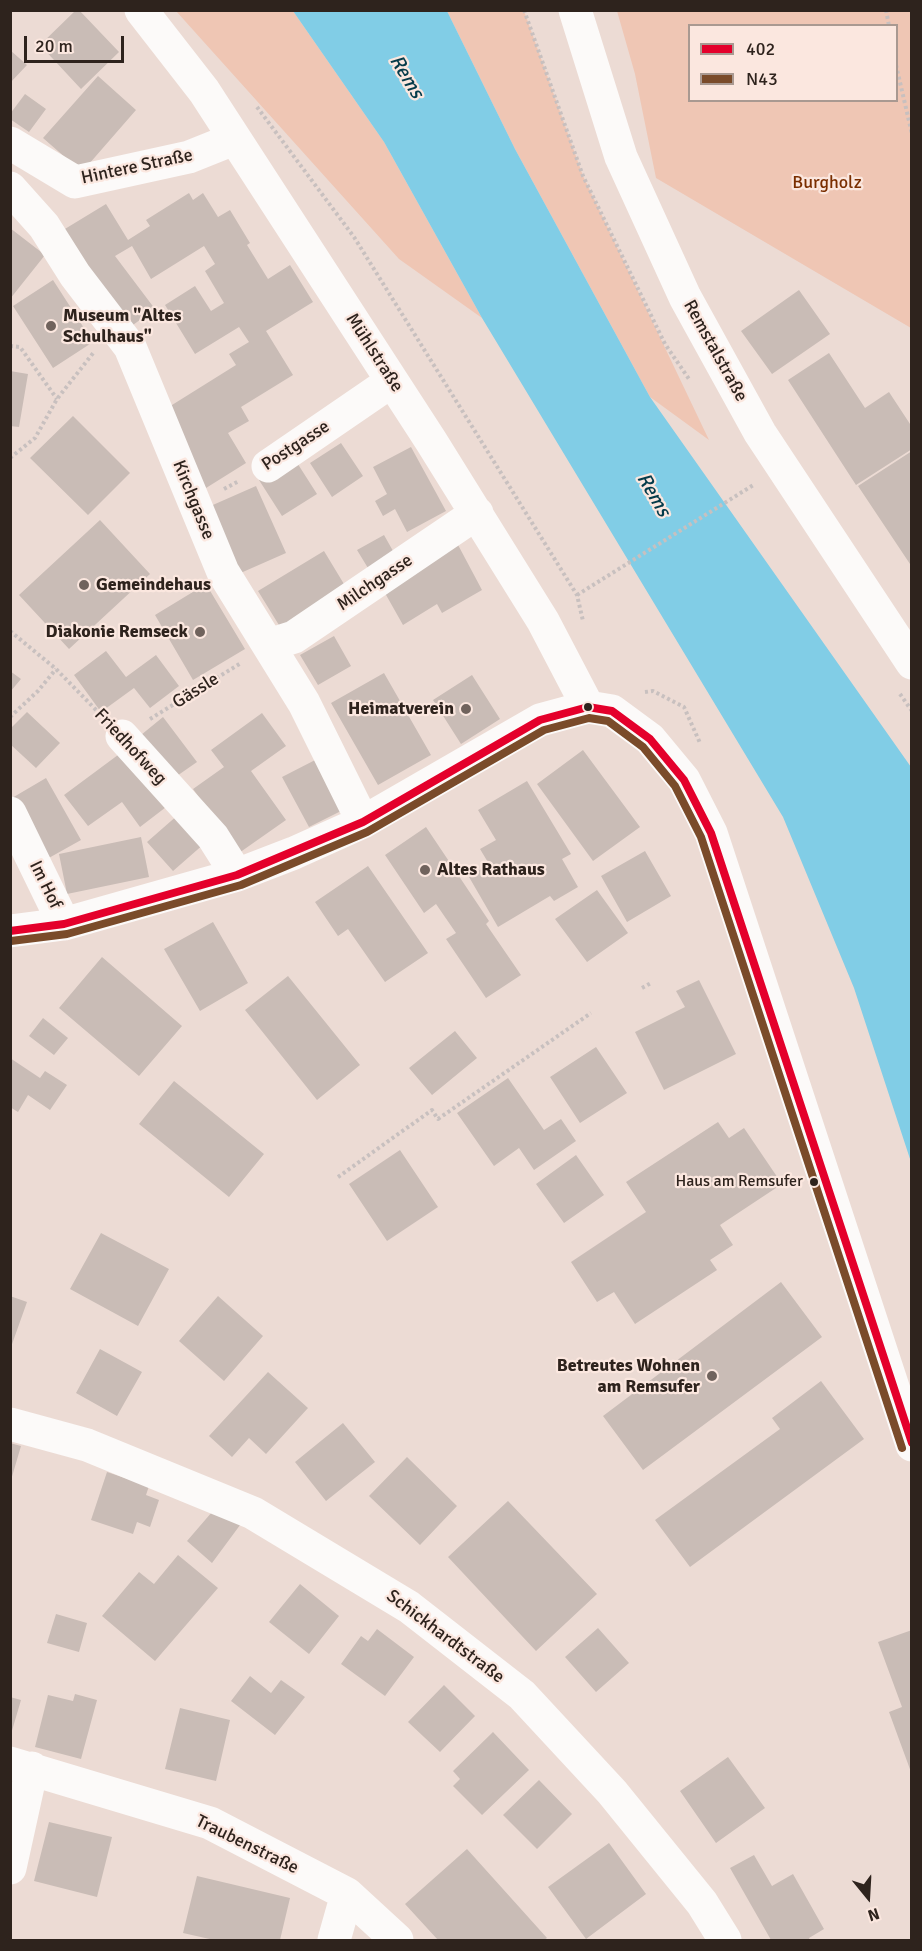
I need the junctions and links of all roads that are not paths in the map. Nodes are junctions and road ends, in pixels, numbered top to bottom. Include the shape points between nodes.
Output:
1 (141, 10) edge
2 (575, 10) edge
3 (234, 139) junction
4 (10, 143) edge
5 (10, 188) edge
6 (392, 381) junction
7 (268, 466) road end
8 (477, 513) junction
9 (269, 645) junction
10 (912, 663) edge
11 (588, 707) junction
12 (122, 736) road end
13 (10, 813) edge
14 (363, 822) junction
15 (237, 875) junction
16 (64, 924) junction
17 (10, 931) edge
18 (10, 1424) edge
19 (912, 1444) edge
20 (21, 1765) edge
21 (10, 1868) edge
22 (347, 1894) junction
23 (334, 1941) edge
24 (397, 1941) edge
25 (725, 1941) edge

1 - 3 street, Mühlstraße via 204,91
2 - 10 street, Remstalstraße via 621,157 685,297 760,433
3 - 4 street, Hintere Straße via 189,158 75,182
3 - 6 street, Mühlstraße
5 - 9 street, Kirchgasse via 44,226 75,275 130,347 223,572
6 - 7 street, Postgasse
6 - 8 street, Mühlstraße
8 - 9 street, Milchgasse via 294,637
8 - 11 street, Mühlstraße via 543,621
9 - 14 street, Kirchgasse via 304,703
11 - 14 street via 540,720
11 - 19 street via 612,711 650,739 684,780 711,833
12 - 15 street, Friedhofweg via 213,837
13 - 16 street, Im Hof
14 - 15 street
15 - 16 street
16 - 17 street
18 - 25 street, Schickhardtstraße via 87,1445 253,1513 409,1607 530,1704 612,1792 702,1903
20 - 21 street
20 - 22 street, Traubenstraße via 210,1823
22 - 23 street
22 - 24 street, Traubenstraße

